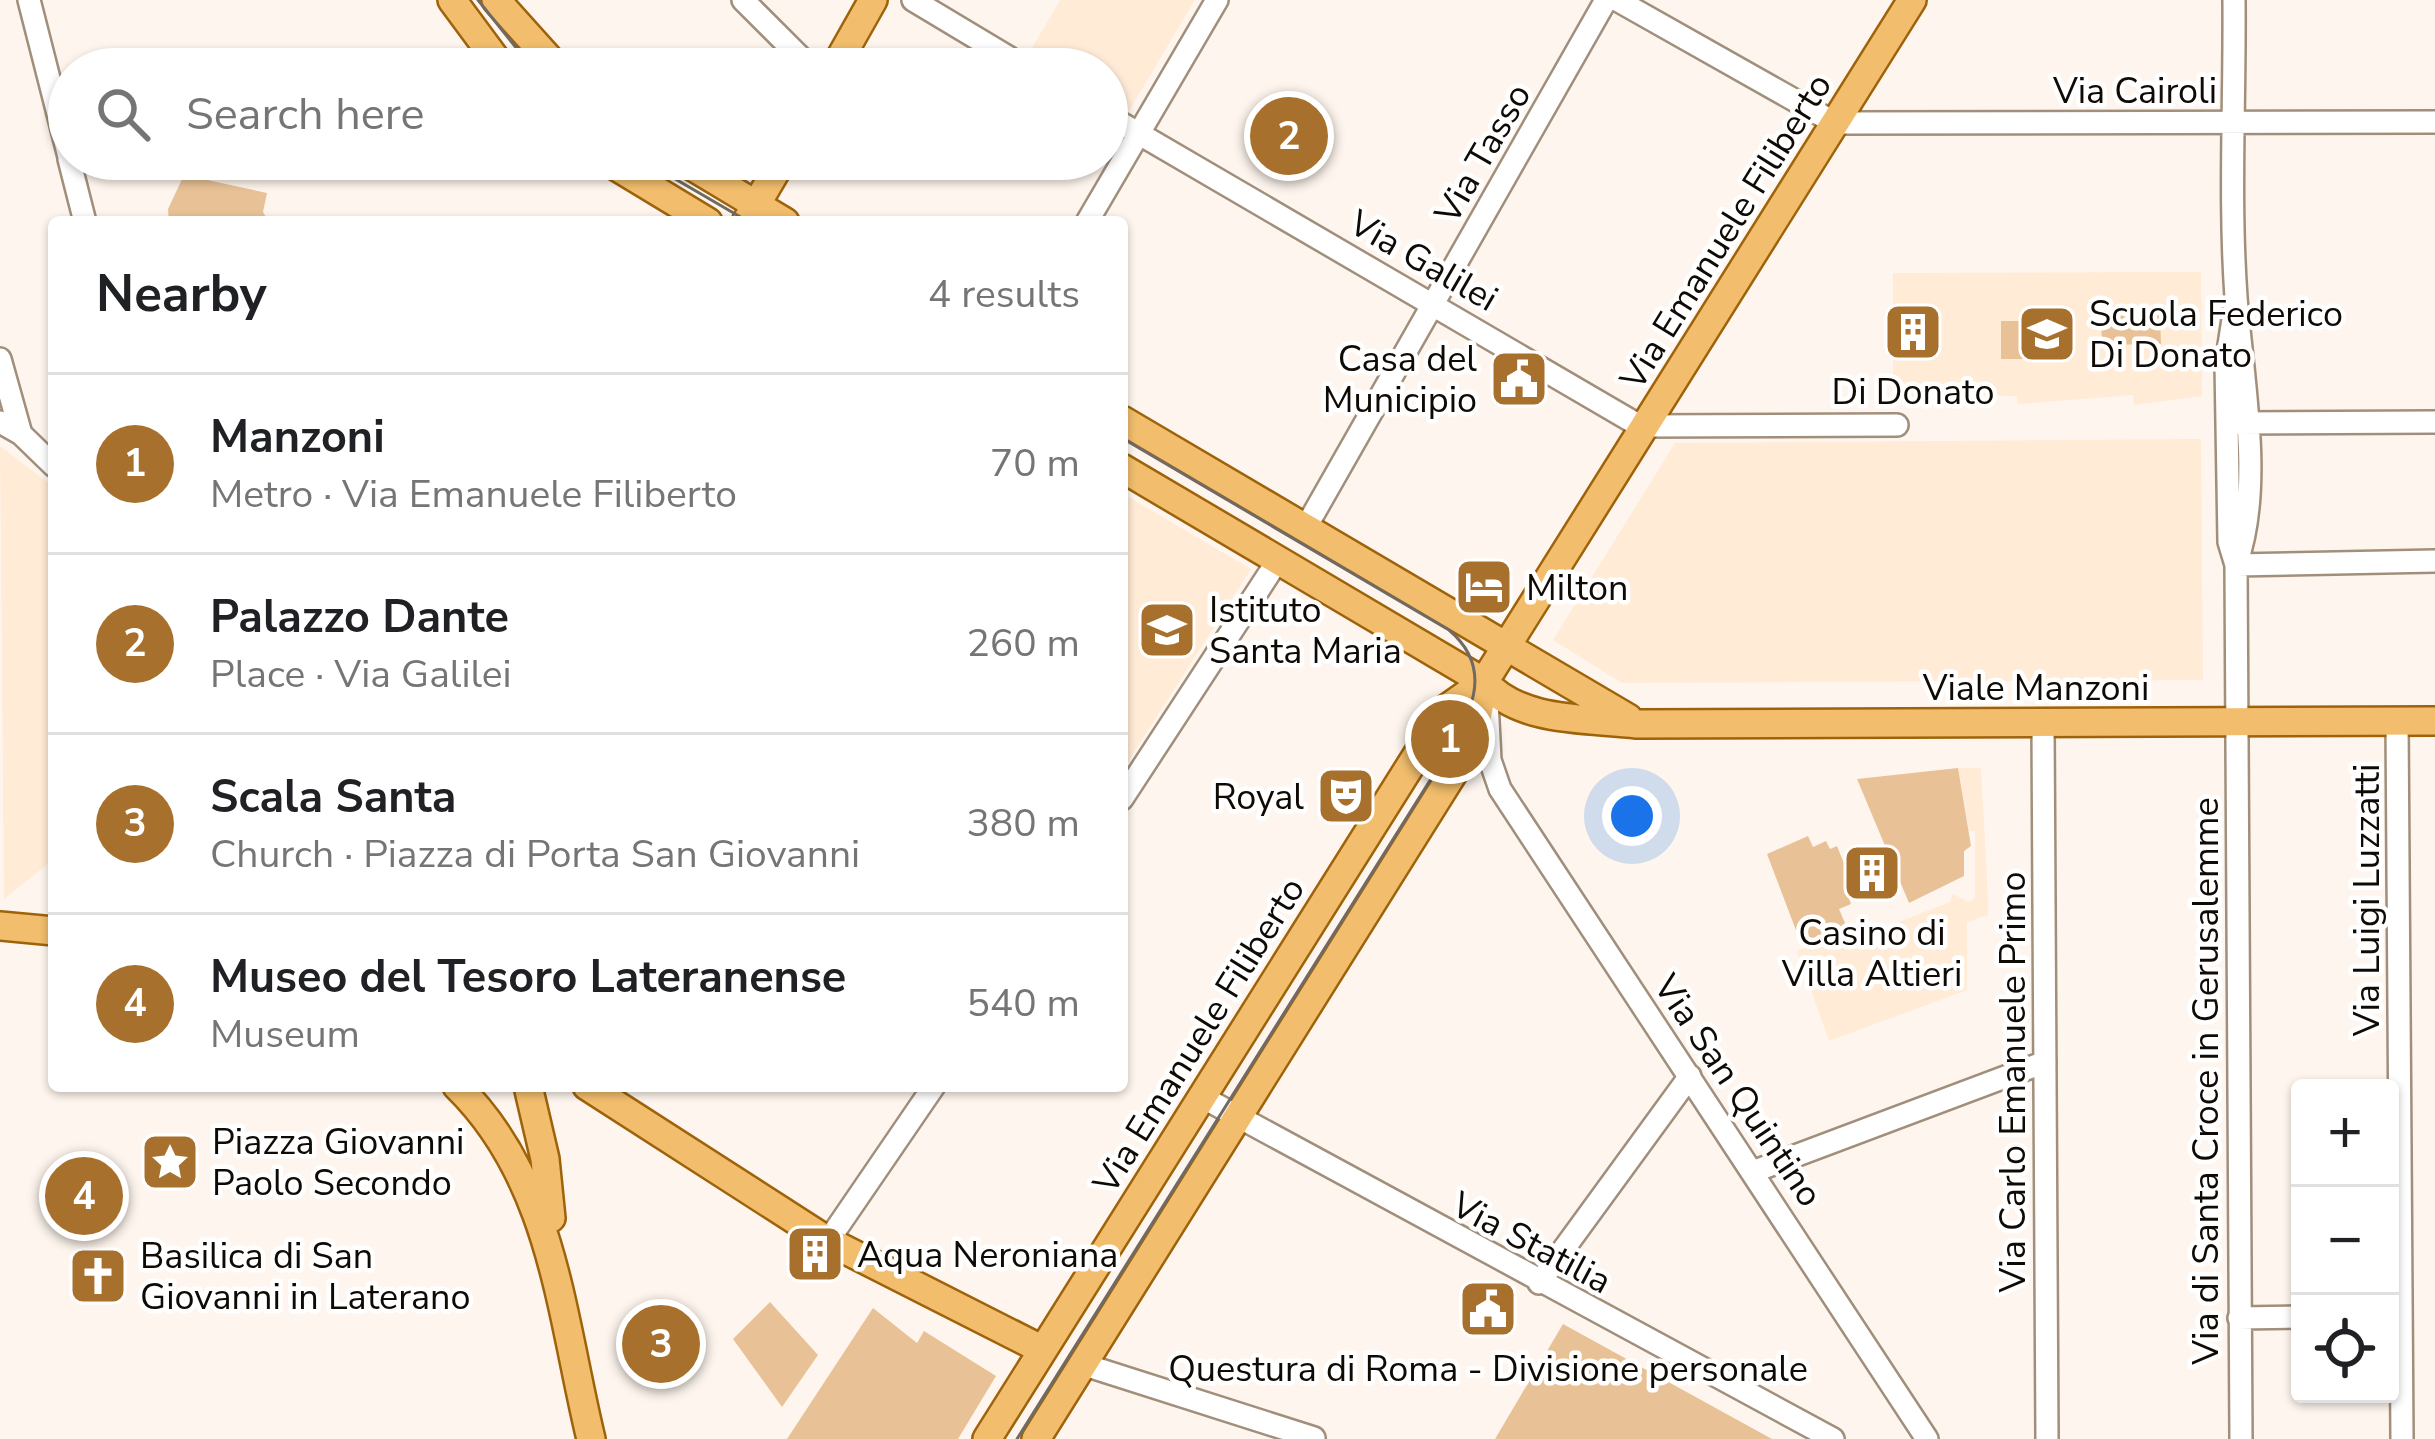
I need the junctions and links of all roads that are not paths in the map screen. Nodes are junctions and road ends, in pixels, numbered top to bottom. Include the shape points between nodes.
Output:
1 (29, 0) edge
2 (452, 0) edge
3 (496, 0) edge
4 (743, 0) edge
5 (873, 0) edge
6 (913, 0) edge
7 (1217, 0) edge
8 (1606, 0) edge
9 (1617, 0) edge
10 (1912, 0) edge
11 (2234, 0) edge
12 (487, 48) edge
13 (539, 48) edge
14 (791, 48) edge
15 (846, 48) edge
16 (993, 48) edge
17 (48, 75) edge
18 (2236, 122) junction
19 (2435, 122) edge
20 (1835, 124) junction
21 (1128, 127) edge
22 (1139, 133) junction
23 (1128, 152) edge
24 (74, 180) edge
25 (638, 180) edge
26 (708, 180) edge
27 (771, 180) edge
28 (1112, 180) edge
29 (751, 213) edge
30 (84, 216) edge
31 (697, 216) edge
32 (1091, 216) edge
33 (1433, 304) junction
34 (0, 359) edge
35 (0, 422) edge
36 (2435, 422) edge
37 (2237, 423) junction
38 (1128, 424) edge
39 (1897, 425) dead end
40 (1645, 427) junction
41 (21, 434) junction
42 (48, 460) edge
43 (1128, 472) edge
44 (1306, 527) junction
45 (1277, 560) junction
46 (2435, 561) edge
47 (2236, 565) junction
48 (1508, 645) junction
49 (1484, 682) junction
50 (2397, 721) junction
51 (2237, 722) junction
52 (2435, 722) edge
53 (1637, 724) junction
54 (2043, 724) junction
55 (1462, 759) junction
56 (1495, 779) junction
57 (1128, 791) edge
58 (0, 926) edge
59 (48, 929) edge
60 (2045, 1062) junction
61 (1690, 1076) junction
62 (463, 1092) edge
63 (529, 1092) edge
64 (596, 1092) edge
65 (930, 1092) edge
66 (1202, 1097) junction
67 (1237, 1119) junction
68 (1755, 1171) junction
69 (828, 1241) junction
70 (551, 1258) junction
71 (1538, 1283) junction
72 (2396, 1295) edge
73 (2291, 1317) edge
74 (2239, 1318) junction
75 (1042, 1350) junction
76 (1084, 1365) junction
77 (2399, 1377) edge
78 (1920, 1433) edge
79 (1314, 1438) edge
80 (591, 1439) edge
81 (987, 1439) edge
82 (1036, 1439) edge
83 (1833, 1439) edge
84 (2047, 1439) edge
85 (2242, 1439) edge
86 (2402, 1439) edge

1 - 17 street
2 - 12 main road
3 - 13 main road
4 - 14 street
5 - 15 main road
6 - 16 street
7 - 22 street
8 - 33 street, Via Tasso
9 - 20 street
10 - 20 main road, Via Emanuele Filiberto
11 - 18 street, Via di Santa Croce in Gerusalemme
18 - 19 street, Via Cairoli
18 - 20 street, Via Cairoli
18 - 37 street, Via di Santa Croce in Gerusalemme via 2236,300 2226,364
20 - 40 main road, Via Emanuele Filiberto
21 - 22 street, Via Galilei
22 - 23 street
22 - 33 street, Via Galilei
24 - 30 street
25 - 31 main road
26 - 29 main road
27 - 29 main road
28 - 32 street
33 - 40 street, Via Galilei
33 - 44 street, Via Tasso
34 - 41 street
35 - 41 street
36 - 37 street
37 - 47 street, Via di Santa Croce in Gerusalemme via 2244,542
38 - 44 main road
39 - 40 street
40 - 48 main road, Via Emanuele Filiberto
41 - 42 street
43 - 45 main road, Viale Manzoni
44 - 48 main road
45 - 49 main road, Viale Manzoni
45 - 57 street
46 - 47 street
47 - 51 street, Via di Santa Croce in Gerusalemme
48 - 49 main road, Via Emanuele Filiberto
48 - 53 main road
49 - 53 main road, Viale Manzoni via 1532,712
49 - 55 main road, Via Emanuele Filiberto
49 - 56 street, Via San Quintino
49 - 66 main road, Via Emanuele Filiberto via 1446,709
50 - 51 main road, Viale Manzoni
50 - 52 main road, Viale Manzoni
50 - 72 street, Via Luigi Luzzatti
51 - 54 main road, Viale Manzoni
51 - 74 street, Via di Santa Croce in Gerusalemme
53 - 54 main road, Viale Manzoni
54 - 60 street, Via Carlo Emanuele Primo
55 - 56 street, Via San Quintino
55 - 67 main road, Via Emanuele Filiberto
56 - 61 street, Via San Quintino
58 - 59 main road
60 - 68 street
60 - 84 street, Via Carlo Emanuele Primo
61 - 68 street, Via San Quintino
61 - 71 street
62 - 70 main road via 510,1150
63 - 70 main road via 549,1181
64 - 69 main road
65 - 69 street
66 - 67 street, Via Statilia
66 - 75 main road, Via Emanuele Filiberto
67 - 71 street, Via Statilia
67 - 76 main road, Via Emanuele Filiberto
68 - 78 street, Via San Quintino
69 - 75 main road
70 - 80 main road
71 - 83 street, Via Statilia
73 - 74 street
74 - 85 street, Via di Santa Croce in Gerusalemme
75 - 81 main road, Via Emanuele Filiberto
76 - 79 street
76 - 82 main road, Via Emanuele Filiberto
77 - 86 street, Via Luigi Luzzatti

